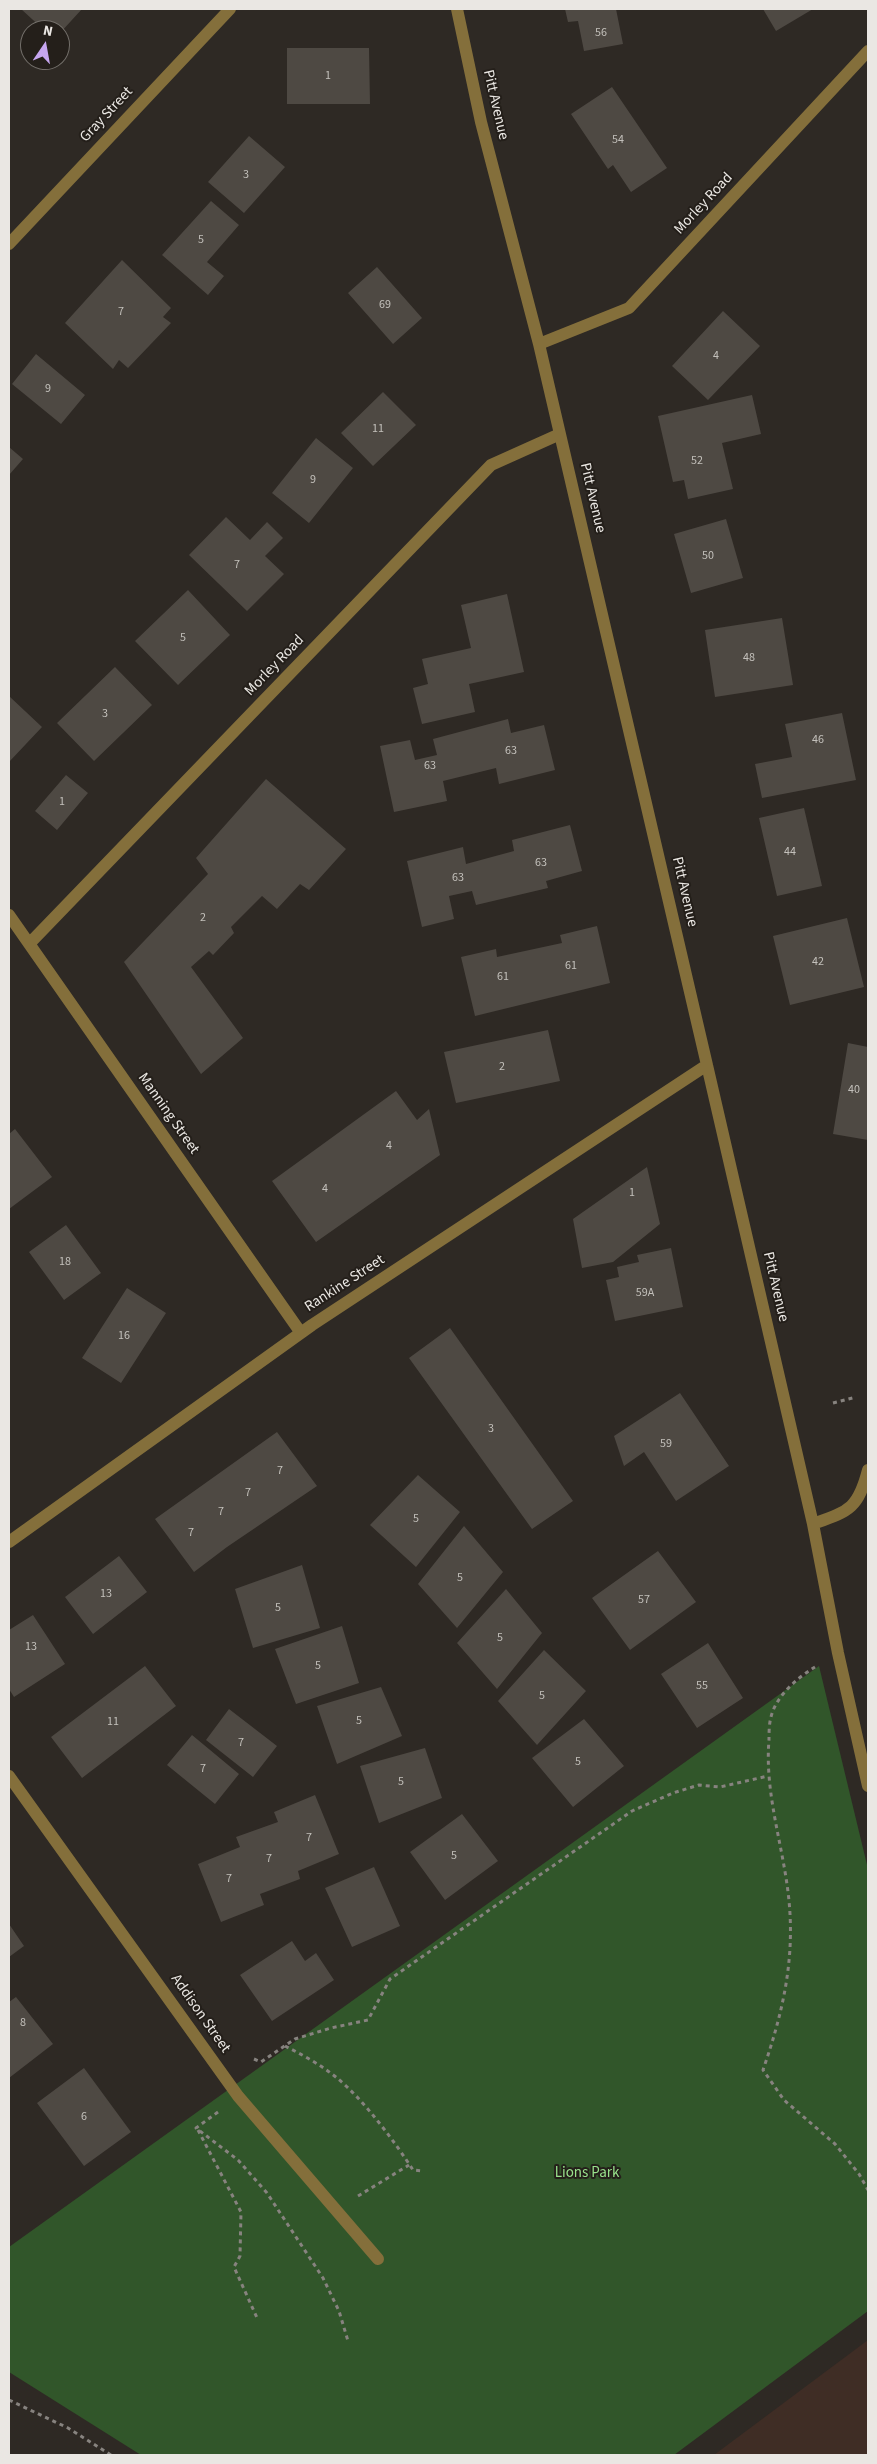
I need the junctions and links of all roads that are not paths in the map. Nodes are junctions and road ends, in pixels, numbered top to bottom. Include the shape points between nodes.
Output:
1 (230, 9) edge
2 (457, 9) edge
3 (868, 51) edge
4 (9, 244) edge
5 (539, 344) junction
6 (560, 434) junction
7 (9, 915) edge
8 (30, 944) junction
9 (707, 1065) junction
10 (301, 1332) junction
11 (868, 1470) edge
12 (813, 1524) junction
13 (9, 1542) edge
14 (9, 1776) edge
15 (868, 1786) edge
16 (378, 2259) dead end

1 - 4 street, Gray Street
2 - 5 street, Pitt Avenue via 481,122
3 - 5 street, Morley Road via 630,308
5 - 6 street, Pitt Avenue
6 - 8 street, Morley Road via 491,464
6 - 9 street, Pitt Avenue
7 - 8 street, Manning Street
8 - 10 street, Manning Street
9 - 10 street, Rankine Street
9 - 12 street, Pitt Avenue
10 - 13 street, Rankine Street
11 - 12 street via 862,1492 846,1512
12 - 15 street, Pitt Avenue
14 - 16 street, Addison Street via 238,2096

